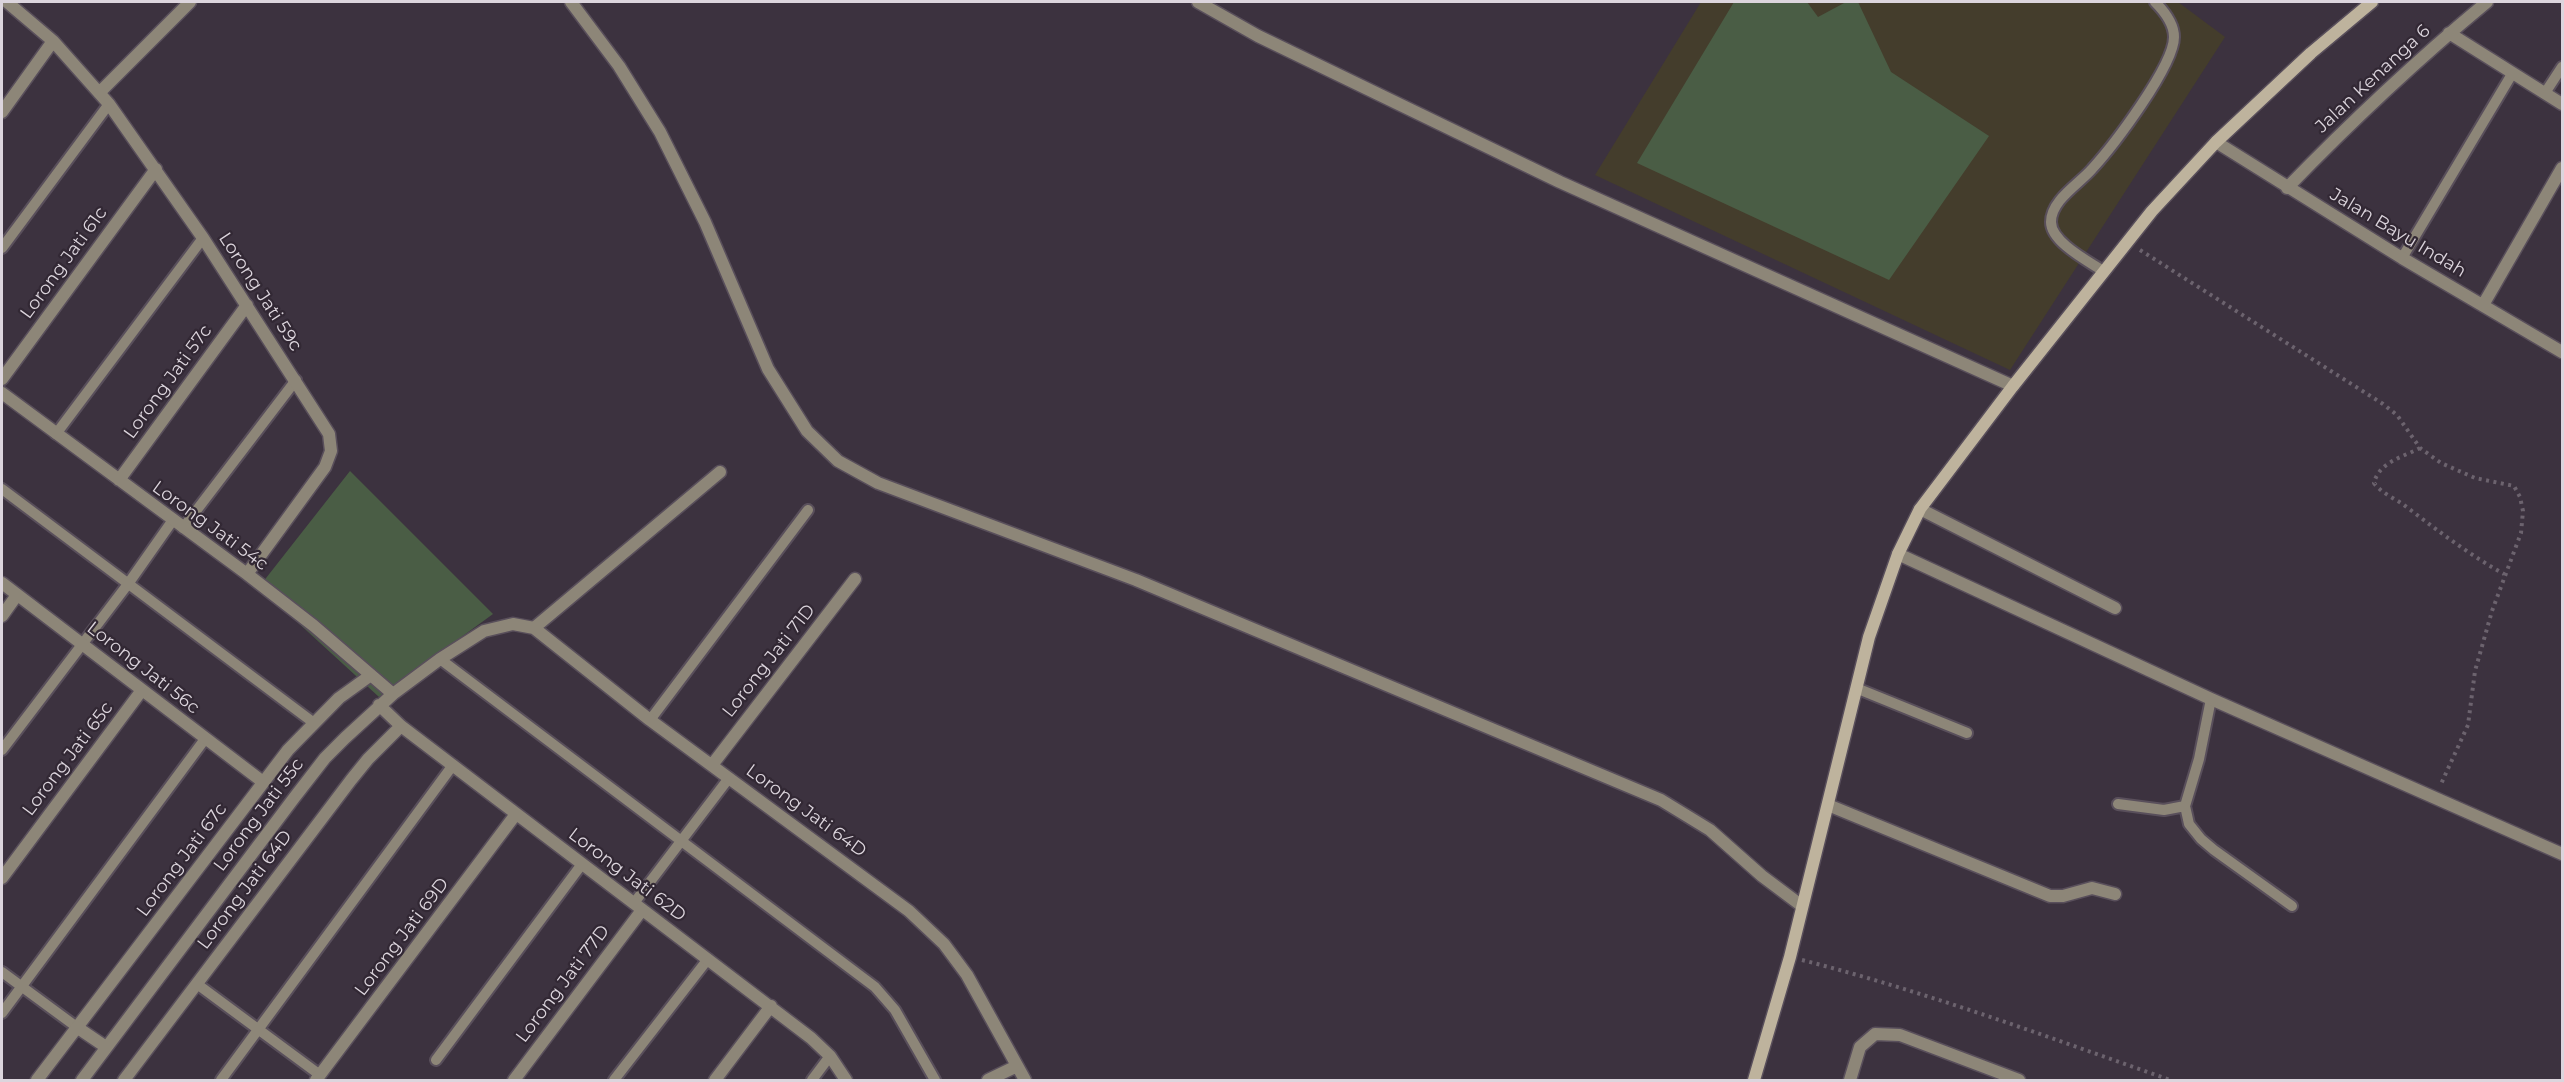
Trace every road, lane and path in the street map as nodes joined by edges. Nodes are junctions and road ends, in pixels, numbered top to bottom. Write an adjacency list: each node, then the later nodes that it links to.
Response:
1 (7, 2): 9 (street, Lorong Jati 59c)
2 (190, 2): 12 (street)
3 (571, 2): 80 (street)
4 (1198, 2): 31 (street)
5 (2155, 2): 25 (lane)
6 (2372, 2): 17 (main road)
7 (2487, 2): 8 (street, Jalan Kenanga 6)
8 (2449, 33): 11 (street); 20 (street, Jalan Kenanga 6)
9 (54, 41): 12 (street, Lorong Jati 59c); 16 (street)
10 (2562, 67): 13 (lane)
11 (2512, 74): 13 (street); 24 (lane)
12 (99, 93): 14 (street, Lorong Jati 59c)
13 (2545, 93): 15 (street)
14 (109, 104): 19 (street, Lorong Jati 59c); 23 (lane)
15 (2562, 104)
16 (3, 106)
17 (2216, 142): 20 (street, Jalan Bayu Indah); 22 (main road)
18 (2562, 168): 27 (street)
19 (156, 169): 21 (street, Lorong Jati 59c); 29 (street, Lorong Jati 61c)
20 (2287, 188): 24 (street, Jalan Bayu Indah)
21 (203, 238): 26 (street, Lorong Jati 59c); 33 (lane)
22 (2127, 241): 25 (main road); 34 (path)
23 (2, 248)
24 (2402, 258): 27 (street, Jalan Bayu Indah)
25 (2103, 271): 31 (main road)
26 (247, 305): 30 (street, Lorong Jati 59c); 36 (street, Lorong Jati 57c)
27 (2483, 305): 28 (street, Jalan Bayu Indah)
28 (2561, 348)
29 (2, 379)
30 (296, 380): 40 (lane); 42 (street, Lorong Jati 59c)
31 (2013, 386): 38 (main road)
32 (2, 393): 33 (street, Lorong Jati 54c)
33 (56, 434): 36 (street, Lorong Jati 54c)
34 (2420, 448): 43 (path); 43 (path)
35 (720, 472): 50 (street)
36 (119, 480): 40 (street, Lorong Jati 54c)
37 (2, 489): 46 (lane)
38 (1920, 509): 41 (main road); 48 (street)
39 (808, 510): 59 (lane)
40 (178, 524): 42 (street, Lorong Jati 54c); 46 (lane)
41 (1898, 554): 54 (main road); 57 (street)
42 (247, 574): 53 (street, Lorong Jati 54c)
43 (2504, 574): 69 (path)
44 (855, 579): 66 (street, Lorong Jati 71D)
45 (2, 583): 47 (street, Lorong Jati 56c)
46 (128, 584): 51 (lane); 60 (lane)
47 (17, 595): 49 (street); 51 (street, Lorong Jati 56c)
48 (2115, 608)
49 (2, 616)
50 (534, 627): 52 (street, Lorong Jati 55c); 59 (street, Lorong Jati 64D)
51 (83, 644): 55 (street, Lorong Jati 56c); 64 (lane)
52 (440, 659): 56 (street, Lorong Jati 55c); 74 (lane)
53 (372, 675): 56 (street, Lorong Jati 54c); 60 (street, Lorong Jati 67c)
54 (1856, 688): 62 (lane); 71 (main road)
55 (142, 690): 63 (street, Lorong Jati 56c); 77 (street, Lorong Jati 65c)
56 (393, 694): 58 (street, Lorong Jati 55c)
57 (2211, 699): 69 (street); 72 (lane)
58 (379, 705): 61 (street, Lorong Jati 62D); 91 (street, Lorong Jati 55c)
59 (650, 720): 66 (street, Lorong Jati 64D)
60 (314, 723): 68 (street, Lorong Jati 67c)
61 (401, 726): 65 (street, Lorong Jati 62D); 85 (street, Lorong Jati 64D)
62 (1967, 733)
63 (205, 739): 68 (street, Lorong Jati 56c); 86 (lane)
64 (2, 750)
65 (453, 765): 73 (street, Lorong Jati 62D); 90 (lane)
66 (712, 765): 67 (street, Lorong Jati 64D)
67 (729, 778): 74 (lane); 94 (street, Lorong Jati 64D)
68 (263, 782): 89 (street, Lorong Jati 67c)
69 (2433, 799): 75 (street)
70 (2118, 804): 72 (lane)
71 (1828, 805): 78 (street); 80 (main road)
72 (2185, 806): 81 (lane)
73 (516, 814): 76 (street, Lorong Jati 62D); 95 (street, Lorong Jati 69D)
74 (683, 840): 79 (lane); 105 (lane)
75 (2562, 854)
76 (582, 864): 79 (street, Lorong Jati 62D); 93 (lane)
77 (2, 878)
78 (2115, 894)
79 (638, 906): 83 (street, Lorong Jati 62D); 100 (street, Lorong Jati 77D)
80 (1802, 906): 82 (main road)
81 (2292, 906)
82 (1790, 957): 108 (main road); 111 (path)
83 (708, 959): 87 (street, Lorong Jati 62D); 101 (lane)
84 (2, 972): 86 (lane)
85 (197, 984): 90 (lane); 98 (street, Lorong Jati 64D)
86 (22, 986): 88 (lane); 89 (lane)
87 (771, 1006): 92 (street, Lorong Jati 62D); 102 (street)
88 (2, 1013)
89 (78, 1028): 91 (street); 96 (street, Lorong Jati 67c)
90 (259, 1030): 95 (lane); 99 (lane)
91 (106, 1047): 97 (street, Lorong Jati 55c)
92 (830, 1056): 103 (lane); 104 (street, Lorong Jati 62D)
93 (436, 1060)
94 (1017, 1066): 106 (street); 107 (street, Lorong Jati 64D)
95 (318, 1078)
96 (37, 1080)
97 (82, 1080)
98 (124, 1080)
99 (221, 1080)
100 (514, 1080)
101 (614, 1080)
102 (715, 1080)
103 (812, 1080)
104 (846, 1080)
105 (935, 1080)
106 (988, 1080)
107 (1024, 1080)
108 (1754, 1080)
109 (1850, 1080): 110 (street)
110 (2019, 1080)
111 (2170, 1080)

